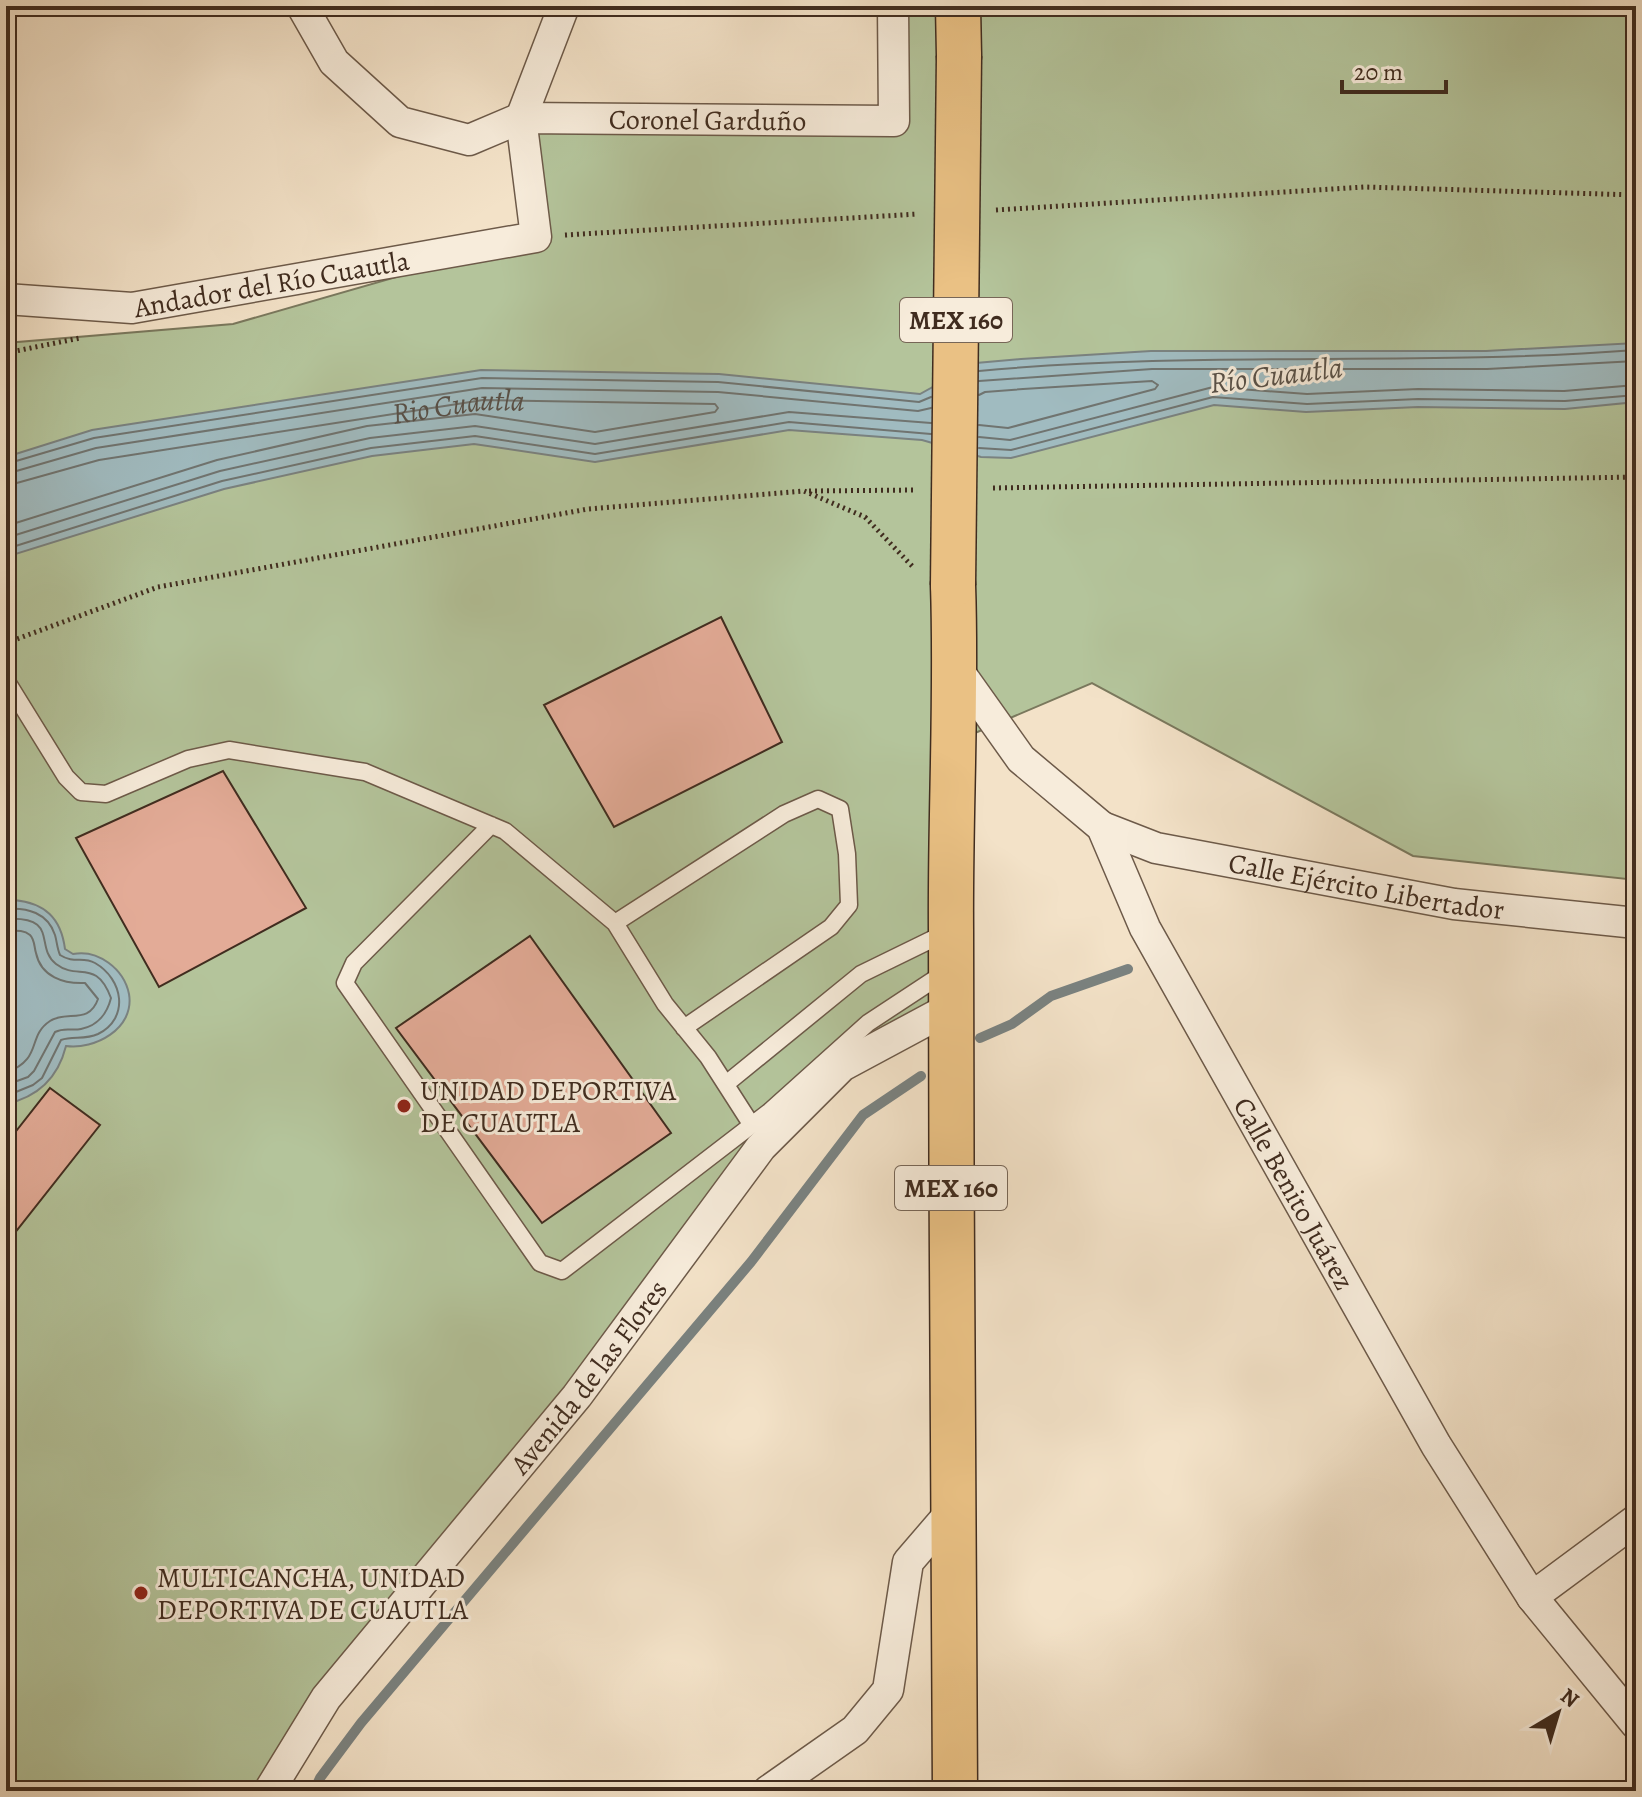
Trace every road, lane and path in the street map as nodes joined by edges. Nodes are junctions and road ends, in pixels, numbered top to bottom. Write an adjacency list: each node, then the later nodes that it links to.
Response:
1 (302, 6): 5 (street)
2 (564, 6): 5 (street)
3 (893, 6): 5 (street, Coronel Garduño)
4 (958, 6): 15 (main road, MEX 160, bridge)
5 (521, 118): 9 (street)
6 (1636, 195): 7 (path)
7 (988, 210)
8 (926, 214): 9 (path)
9 (536, 237): 10 (street, Andador del Río Cuautla)
10 (6, 299)
11 (1636, 477): 12 (path)
12 (980, 489)
13 (916, 490): 14 (path)
14 (804, 491): 15 (path); 16 (path)
15 (934, 577): 17 (main road, MEX 160)
16 (6, 643)
17 (955, 666): 20 (street, Calle Benito Juárez); 23 (main road, MEX 160)
18 (6, 680): 19 (lane)
19 (491, 825): 21 (lane); 26 (lane)
20 (1102, 827): 22 (street, Calle Ejército Libertador); 29 (street, Calle Benito Juárez)
21 (615, 923): 24 (lane); 24 (lane)
22 (1636, 923)
23 (951, 969): 25 (lane); 26 (lane); 27 (main road, MEX 160); 31 (street, Avenida de las Flores)
24 (684, 1028): 25 (lane)
25 (726, 1084): 26 (lane)
26 (751, 1124)
27 (951, 1512): 32 (street); 33 (main road, MEX 160)
28 (1636, 1520): 29 (street)
29 (1532, 1597): 30 (street, Calle Benito Juárez)
30 (1636, 1724)
31 (269, 1791)
32 (768, 1791)
33 (955, 1791)

